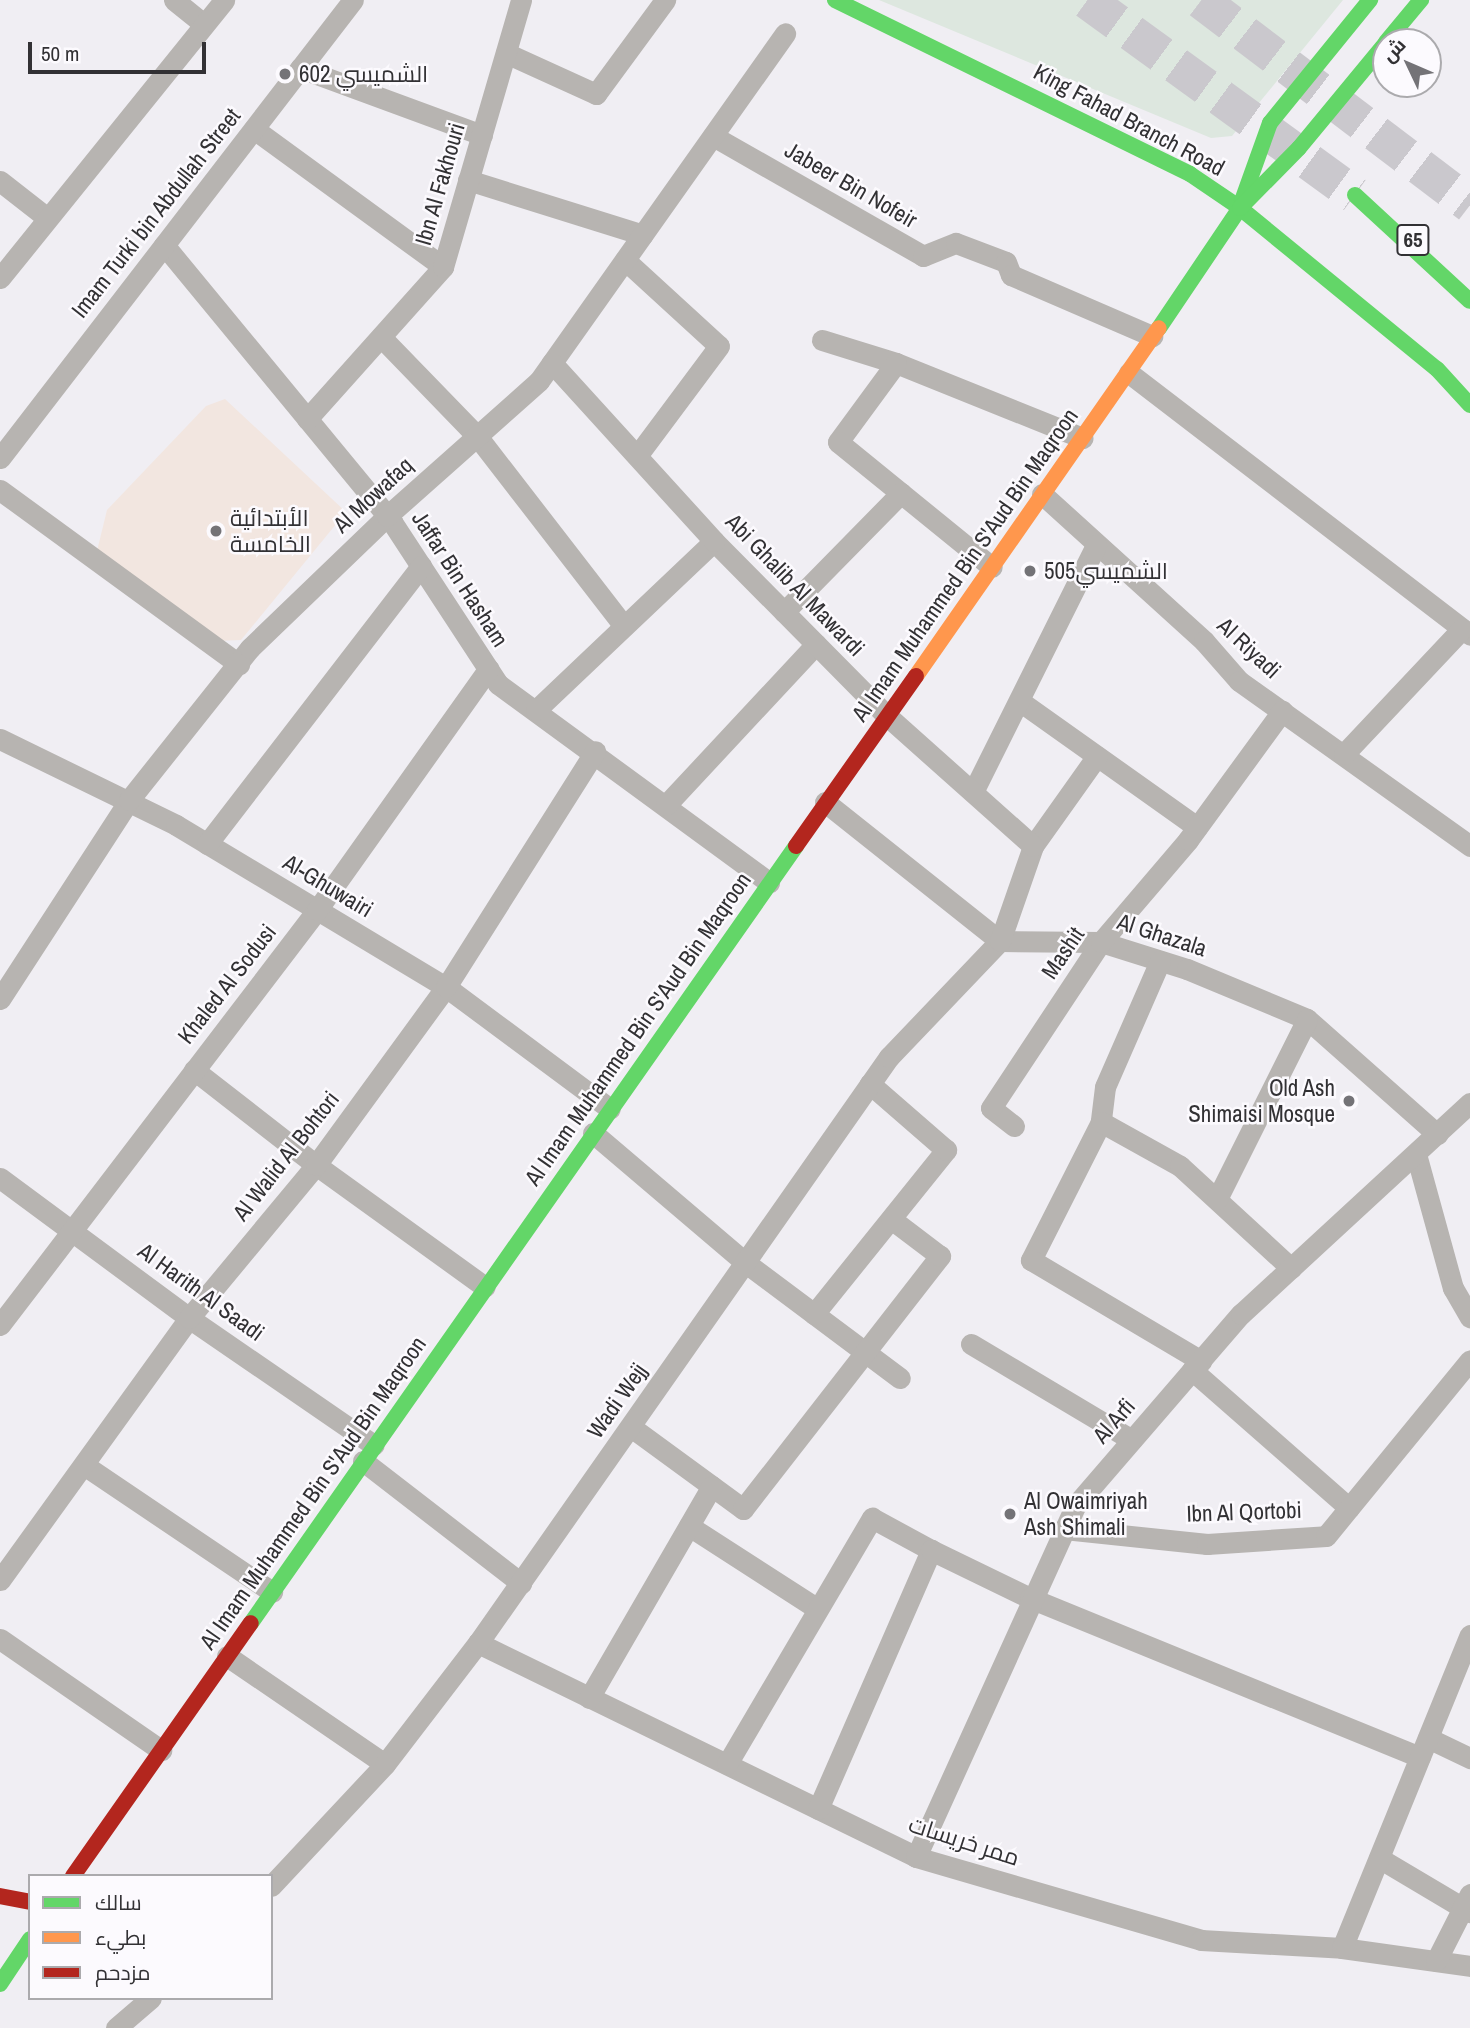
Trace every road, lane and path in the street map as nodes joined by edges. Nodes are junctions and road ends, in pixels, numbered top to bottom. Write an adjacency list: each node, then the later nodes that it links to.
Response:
1 (174, 0): 9 (street)
2 (224, 0): 9 (street)
3 (353, 0): 14 (street, Imam Turki bin Abdullah Street)
4 (521, 0): 12 (street, Ibn Al Fakhouri)
5 (665, 0): 12 (street)
6 (835, 0): 20 (main road, King Fahad Branch Road)
7 (1370, 0): 20 (main road, Al Imam Muhammed Bin S'Aud Bin Maqroon)
8 (1421, 0): 10 (main road, Al Imam Muhammed Bin S'Aud Bin Maqroon)
9 (204, 24): 21 (street)
10 (1398, 28)
11 (785, 33): 17 (street, Al Mowafaq)
12 (506, 53): 16 (street, Ibn Al Fakhouri)
13 (1372, 59): 20 (main road, Al Imam Muhammed Bin S'Aud Bin Maqroon)
14 (300, 68): 15 (street, Imam Turki bin Abdullah Street); 16 (street)
15 (254, 129): 23 (street, Imam Turki bin Abdullah Street); 25 (street)
16 (482, 135): 18 (street, Ibn Al Fakhouri)
17 (713, 136): 22 (street, Al Mowafaq); 29 (street, Jabeer Bin Nofeir)
18 (468, 180): 22 (street); 25 (street, Ibn Al Fakhouri)
19 (0, 181): 21 (street)
20 (1240, 208): 29 (main road, Al Imam Muhammed Bin S'Aud Bin Maqroon); 34 (main road, King Fahad Branch Road)
21 (46, 217): 26 (street)
22 (643, 235): 24 (street, Al Mowafaq)
23 (164, 245): 38 (street, Jaffar Bin Hasham); 42 (street, Imam Turki bin Abdullah Street)
24 (625, 260): 32 (street, Al Mowafaq); 41 (street)
25 (443, 267): 30 (street, Ibn Al Fakhouri)
26 (0, 278)
27 (1470, 285): 28 (main road, 65)
28 (1470, 301)
29 (1152, 336): 35 (main road, Al Imam Muhammed Bin S'Aud Bin Maqroon)
30 (381, 337): 38 (street, Ibn Al Fakhouri); 39 (street)
31 (822, 340): 33 (street)
32 (552, 363): 39 (street, Al Mowafaq); 41 (street, Abi Ghalib Al Mawardi)
33 (896, 363): 40 (street); 44 (street)
34 (1437, 369): 36 (main road); 37 (main road, King Fahad Branch Road)
35 (1129, 373): 40 (main road, Al Imam Muhammed Bin S'Aud Bin Maqroon); 53 (street)
36 (1470, 394)
37 (1470, 405)
38 (307, 419): 46 (street, Jaffar Bin Hasham)
39 (477, 436): 46 (street, Al Mowafaq); 52 (street)
40 (1083, 438): 45 (main road, Al Imam Muhammed Bin S'Aud Bin Maqroon)
41 (637, 456): 47 (street, Abi Ghalib Al Mawardi)
42 (0, 458)
43 (0, 490): 55 (street)
44 (901, 493): 50 (street); 51 (street)
45 (1042, 494): 48 (street, Al Riyadi); 50 (main road, Al Imam Muhammed Bin S'Aud Bin Maqroon)
46 (387, 516): 49 (street, Jaffar Bin Hasham); 55 (street, Al Mowafaq)
47 (714, 541): 51 (street, Abi Ghalib Al Mawardi); 52 (street)
48 (1096, 545): 57 (street); 59 (street, Al Riyadi)
49 (421, 566): 56 (street, Jaffar Bin Hasham); 70 (street)
50 (992, 567): 60 (main road, Al Imam Muhammed Bin S'Aud Bin Maqroon)
51 (784, 612): 54 (street, Abi Ghalib Al Mawardi)
52 (624, 626): 58 (street)
53 (1466, 632): 63 (street)
54 (816, 644): 60 (street, Abi Ghalib Al Mawardi); 68 (street)
55 (239, 664): 66 (street, Al Mowafaq)
56 (488, 668): 58 (street, Jaffar Bin Hasham); 74 (street, Khaled Al Sodusi)
57 (1021, 702): 64 (street); 65 (street)
58 (536, 710): 62 (street, Jaffar Bin Hasham)
59 (1282, 710): 63 (street, Al Riyadi); 69 (street, Mashit)
60 (886, 715): 65 (street, Abi Ghalib Al Mawardi); 67 (main road, Al Imam Muhammed Bin S'Aud Bin Maqroon)
61 (0, 738): 66 (street, Al-Ghuwairi)
62 (595, 751): 68 (street, Jaffar Bin Hasham); 78 (street, Al Walid Al Bohtori)
63 (1344, 754): 72 (street, Al Riyadi)
64 (1097, 756): 69 (street); 71 (street)
65 (973, 792): 71 (street, Abi Ghalib Al Mawardi)
66 (129, 800): 70 (street, Al-Ghuwairi); 79 (street, Al Mowafaq)
67 (825, 802): 73 (main road, Al Imam Muhammed Bin S'Aud Bin Maqroon); 75 (street)
68 (666, 805): 73 (street, Jaffar Bin Hasham)
69 (1197, 827): 76 (street, Mashit)
70 (207, 844): 74 (street, Al-Ghuwairi)
71 (1033, 846): 75 (street)
72 (1470, 846)
73 (769, 882): 84 (main road, Al Imam Muhammed Bin S'Aud Bin Maqroon)
74 (317, 910): 78 (street, Al-Ghuwairi); 81 (street, Khaled Al Sodusi)
75 (1000, 941): 76 (street, Al Ghazala); 82 (street, Wadi Wejj)
76 (1101, 942): 77 (street, Al Ghazala); 86 (street, Mashit)
77 (1160, 961): 80 (street, Al Ghazala); 85 (street)
78 (446, 987): 84 (street, Al-Ghuwairi); 90 (street, Al Walid Al Bohtori)
79 (0, 999)
80 (1307, 1019): 88 (street, Al Ghazala); 92 (street)
81 (194, 1070): 90 (street); 94 (street, Khaled Al Sodusi)
82 (870, 1084): 93 (street); 95 (street, Wadi Wejj)
83 (1470, 1103): 88 (street, Al Arfi)
84 (610, 1109): 87 (main road, Al Imam Muhammed Bin S'Aud Bin Maqroon)
85 (1101, 1122): 92 (street); 107 (street)
86 (1014, 1126)
87 (593, 1133): 95 (street); 98 (main road, Al Imam Muhammed Bin S'Aud Bin Maqroon)
88 (1437, 1134): 89 (street, Al Arfi)
89 (1416, 1154): 96 (street, Al Arfi); 99 (street)
90 (316, 1165): 98 (street); 101 (street, Al Walid Al Bohtori)
91 (0, 1178): 94 (street, Al Harith Al Saadi)
92 (1217, 1199): 96 (street)
93 (891, 1219): 100 (street); 105 (street)
94 (71, 1231): 101 (street, Al Harith Al Saadi); 103 (street, Khaled Al Sodusi)
95 (746, 1263): 100 (street); 109 (street, Wadi Wejj)
96 (1291, 1268): 107 (street, Al Arfi)
97 (1470, 1272): 99 (street)
98 (485, 1287): 111 (main road, Al Imam Muhammed Bin S'Aud Bin Maqroon)
99 (1453, 1288): 102 (street)
100 (814, 1314): 105 (street)
101 (189, 1318): 111 (street, Al Harith Al Saadi); 112 (street, Al Walid Al Bohtori)
102 (1470, 1318)
103 (0, 1325)
104 (971, 1344): 110 (street)
105 (868, 1354): 108 (street); 113 (street)
106 (1470, 1360): 114 (street, Ibn Al Qortobi)
107 (1197, 1365): 110 (street, Al Arfi); 114 (street)
108 (900, 1378)
109 (631, 1427): 113 (street); 119 (street, Wadi Wejj)
110 (1132, 1440): 116 (street, Al Arfi)
111 (369, 1453): 119 (street, Al Harith Al Saadi); 120 (main road, Al Imam Muhammed Bin S'Aud Bin Maqroon)
112 (83, 1465): 118 (street, Al Walid Al Bohtori); 120 (street)
113 (712, 1486): 115 (street)
114 (1349, 1508): 116 (street, Ibn Al Qortobi)
115 (689, 1527): 122 (street); 127 (street)
116 (1064, 1529): 121 (street, Al Arfi)
117 (931, 1550): 121 (street); 122 (street); 133 (street)
118 (0, 1580)
119 (521, 1583): 125 (street, Wadi Wejj)
120 (272, 1592): 126 (main road, Al Imam Muhammed Bin S'Aud Bin Maqroon)
121 (1030, 1598): 128 (street); 134 (street, Al Arfi)
122 (818, 1609): 132 (street)
123 (1470, 1636): 128 (street)
124 (0, 1639): 129 (street)
125 (478, 1643): 127 (street, ممر خريسات); 131 (street, Wadi Wejj)
126 (227, 1656): 129 (main road, Al Imam Muhammed Bin S'Aud Bin Maqroon); 131 (street)
127 (589, 1698): 132 (street, ممر خريسات)
128 (1424, 1748): 130 (street); 135 (street)
129 (161, 1750): 136 (main road, Al Imam Muhammed Bin S'Aud Bin Maqroon)
130 (1470, 1758)
131 (385, 1764): 137 (street, Wadi Wejj)
132 (727, 1765): 133 (street, ممر خريسات)
133 (818, 1809): 134 (street, ممر خريسات)
134 (916, 1857): 142 (street, ممر خريسات)
135 (1379, 1858): 140 (street); 142 (street)
136 (74, 1874)
137 (273, 1884)
138 (0, 1896): 139 (main road)
139 (28, 1902)
140 (1468, 1905): 143 (street)
141 (28, 1942): 145 (main road)
142 (1342, 1948): 143 (street, ممر خريسات)
143 (1436, 1961): 144 (street, ممر خريسات)
144 (1470, 1966)
145 (0, 1984)
146 (149, 2000): 147 (street)
147 (121, 2027)

